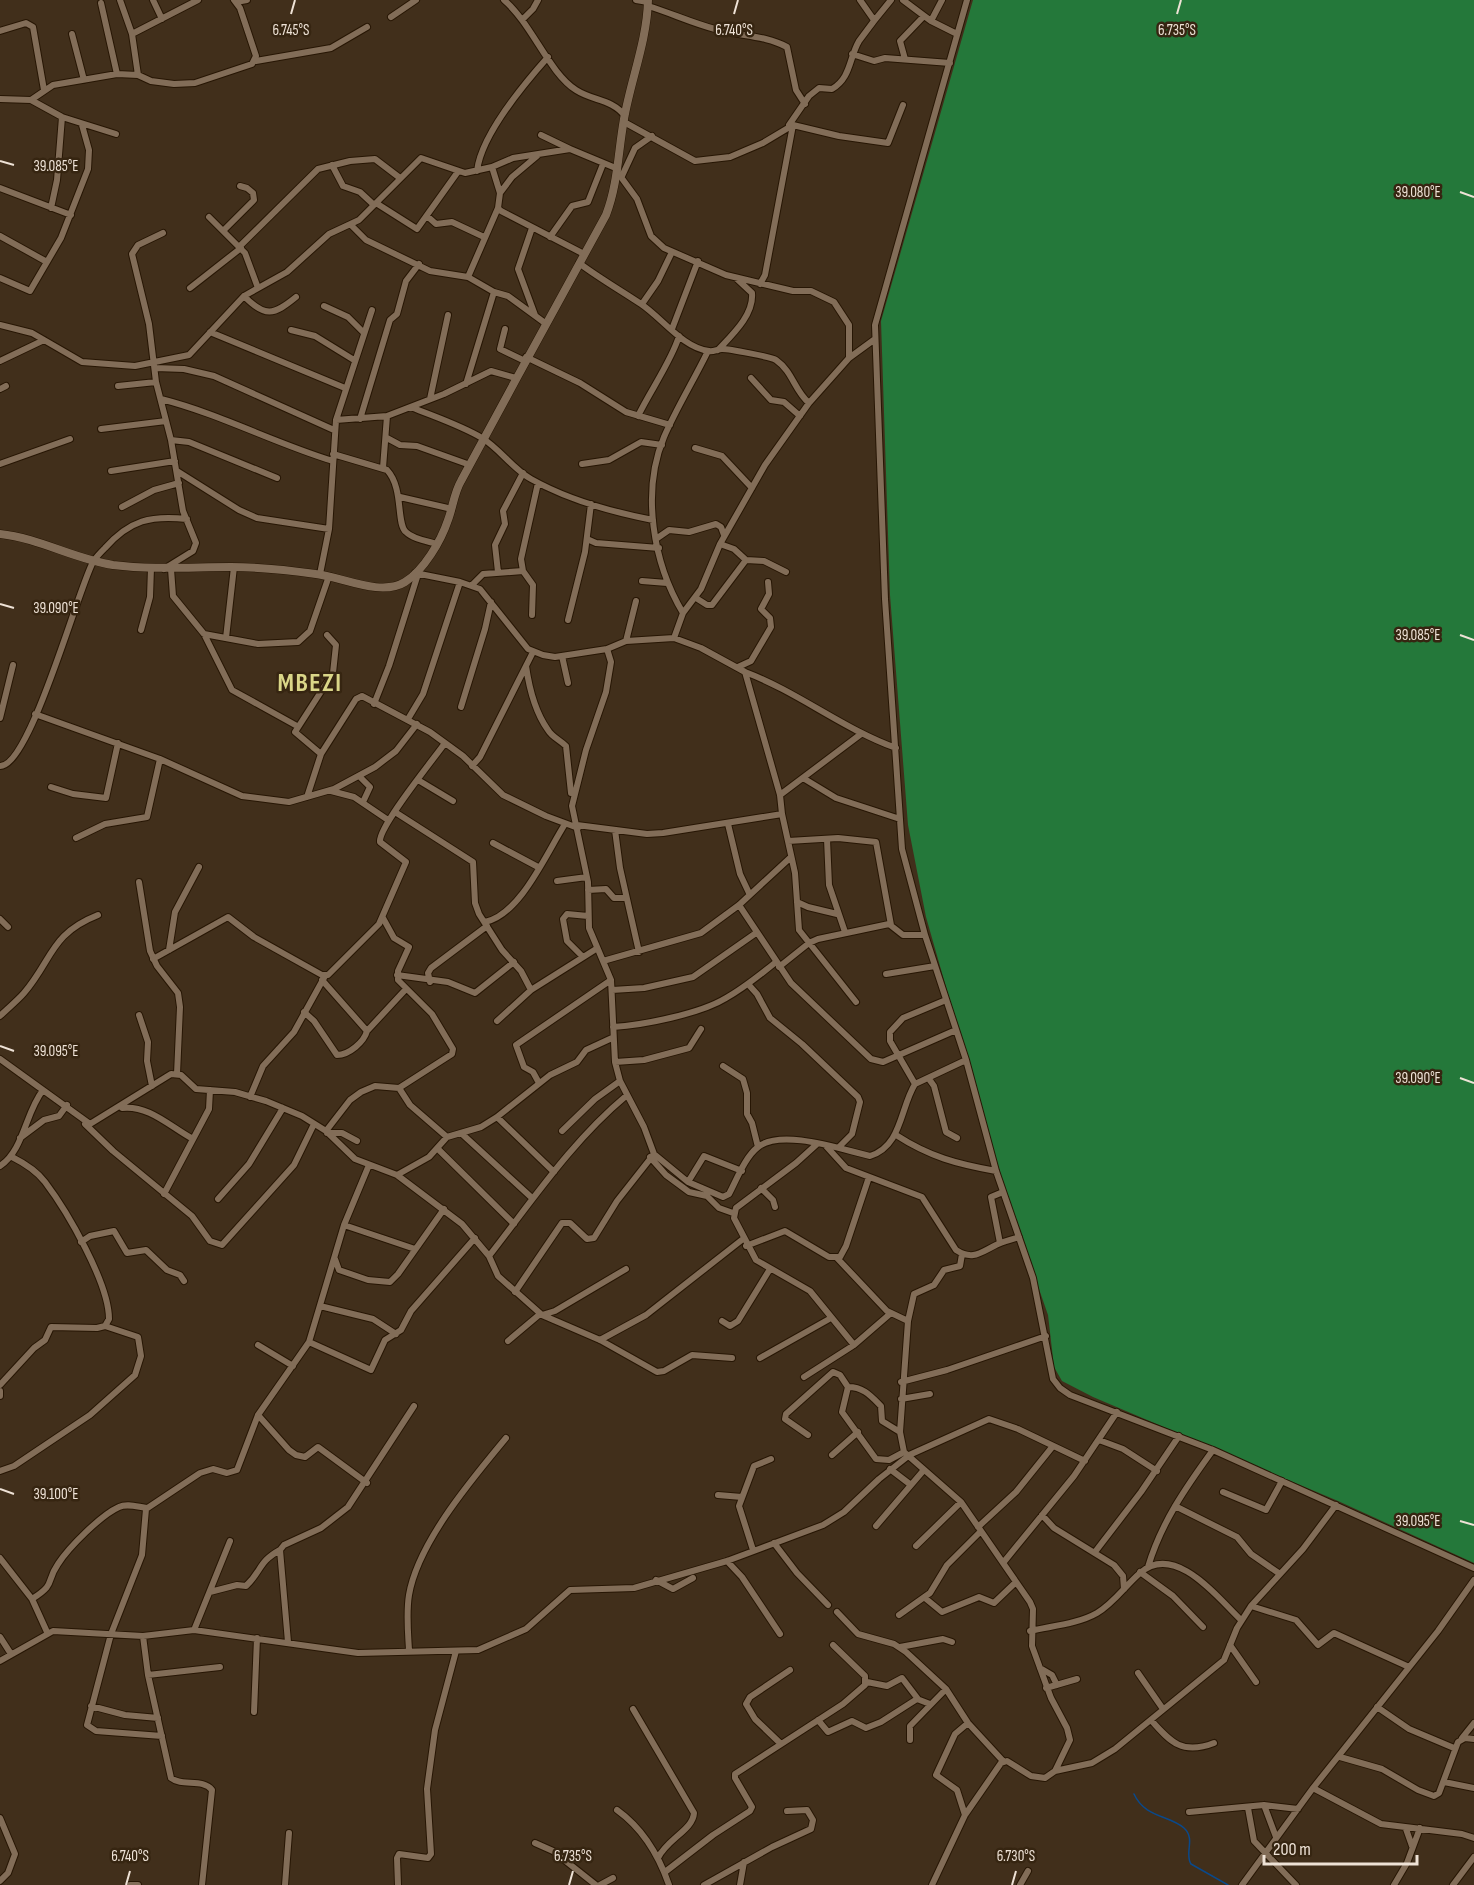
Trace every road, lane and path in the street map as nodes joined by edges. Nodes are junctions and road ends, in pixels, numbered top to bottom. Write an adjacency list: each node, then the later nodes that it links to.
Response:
1 (120, 0): 27 (street)
2 (153, 0): 20 (street)
3 (198, 0): 15 (street)
4 (247, 0): 14 (street)
5 (416, 0): 19 (street)
6 (504, 0): 21 (street)
7 (538, 0): 21 (street)
8 (636, 0): 17 (street)
9 (860, 0): 22 (street)
10 (891, 0): 22 (street)
11 (903, 0): 18 (street)
12 (942, 0): 23 (street)
13 (968, 0): 28 (street)
14 (235, 1): 32 (street)
15 (188, 2): 20 (street)
16 (101, 3): 34 (street)
17 (648, 3): 40 (street); 43 (street)
18 (924, 16): 23 (street); 31 (street)
19 (391, 17)
20 (162, 19): 27 (street)
21 (522, 20): 30 (street)
22 (874, 20): 29 (street)
23 (931, 21): 28 (street)
24 (367, 27): 32 (street)
25 (0, 31): 37 (street)
26 (72, 34): 36 (street)
27 (132, 34): 35 (street)
28 (957, 34): 33 (street)
29 (852, 54): 31 (street); 40 (street)
30 (548, 57): 43 (street); 54 (street)
31 (905, 59): 33 (street)
32 (256, 61): 35 (street)
33 (950, 63): 103 (street)
34 (117, 74): 35 (street); 36 (street)
35 (138, 75)
36 (84, 80): 37 (street)
37 (44, 90): 39 (street)
38 (0, 99): 39 (street)
39 (32, 100): 42 (street)
40 (805, 104): 45 (street)
41 (903, 105): 45 (street)
42 (62, 117): 44 (street); 62 (street)
43 (624, 119): 48 (street); 56 (street)
44 (82, 125): 46 (street); 64 (street)
45 (791, 125): 48 (street); 84 (street)
46 (116, 134)
47 (541, 135): 49 (street)
48 (652, 136): 56 (street)
49 (570, 149): 50 (street); 51 (street)
50 (537, 155): 53 (street); 60 (street)
51 (603, 164): 56 (street); 73 (street)
52 (332, 165): 57 (street); 61 (street); 74 (street)
53 (492, 167): 54 (street); 60 (street)
54 (477, 171): 55 (street)
55 (457, 173): 57 (street); 65 (street)
56 (619, 173): 75 (street); 76 (street)
57 (400, 178): 61 (street)
58 (240, 186): 69 (street)
59 (0, 188): 62 (street)
60 (500, 194): 63 (street)
61 (375, 204): 65 (street); 67 (street)
62 (51, 208): 64 (street)
63 (498, 208): 68 (street); 72 (street)
64 (71, 215): 78 (street)
65 (427, 216): 72 (street)
66 (209, 218): 69 (street)
67 (351, 225): 80 (street); 86 (street)
68 (532, 228): 73 (street); 94 (street)
69 (223, 231): 74 (street)
70 (163, 233): 111 (street)
71 (0, 236): 78 (street)
72 (484, 237): 81 (street)
73 (550, 237): 76 (street)
74 (240, 247): 85 (street); 86 (street)
75 (672, 252): 77 (street); 90 (street)
76 (584, 254): 79 (street)
77 (698, 261): 83 (street); 97 (street)
78 (47, 262): 82 (street)
79 (579, 263): 90 (street); 95 (street)
80 (419, 264): 81 (street); 125 (street)
81 (468, 277): 87 (street)
82 (0, 278)
83 (736, 279): 84 (street); 105 (street)
84 (760, 284): 107 (street)
85 (190, 288)
86 (258, 288): 88 (street)
87 (494, 292): 94 (street); 115 (street)
88 (244, 296): 89 (street); 100 (street)
89 (296, 297)
90 (642, 304): 97 (street)
91 (324, 306): 101 (street)
92 (372, 310): 101 (street)
93 (448, 315): 119 (street)
94 (535, 315): 95 (street)
95 (545, 323): 108 (street)
96 (0, 326): 104 (street)
97 (672, 329): 102 (street)
98 (291, 330): 109 (street)
99 (505, 330): 108 (street)
100 (210, 332): 111 (street); 117 (street)
101 (363, 332): 109 (street)
102 (679, 336): 106 (street); 123 (street)
103 (874, 339): 107 (street); 210 (street)
104 (44, 340): 110 (street); 111 (street)
105 (717, 350): 106 (street); 120 (street)
106 (708, 351): 128 (street)
107 (849, 358): 120 (street)
108 (526, 359): 112 (street); 123 (street)
109 (354, 360): 117 (street)
110 (0, 361)
111 (155, 365): 114 (street); 130 (street)
112 (516, 378): 115 (street); 134 (street)
113 (751, 378): 124 (street)
114 (156, 382): 116 (street); 118 (street)
115 (465, 384): 119 (street)
116 (118, 386)
117 (345, 388): 126 (street)
118 (160, 399): 127 (street); 137 (street)
119 (430, 399): 121 (street)
120 (808, 403): 124 (street)
121 (411, 407): 122 (street); 134 (street)
122 (387, 416): 125 (street); 131 (street)
123 (638, 416): 128 (street)
124 (800, 416): 149 (street)
125 (360, 419): 126 (street)
126 (336, 420): 130 (street)
127 (166, 421): 129 (street); 133 (street)
128 (670, 425): 135 (street)
129 (101, 429)
130 (334, 430): 137 (street)
131 (387, 438): 141 (street); 142 (street)
132 (70, 439): 139 (street)
133 (171, 440): 138 (street); 146 (street)
134 (484, 440): 141 (street); 145 (street)
135 (662, 445): 140 (street); 155 (street)
136 (695, 448): 149 (street)
137 (333, 457): 142 (street); 156 (street)
138 (175, 461): 143 (street); 144 (street)
139 (0, 464)
140 (582, 464)
141 (470, 465): 153 (street)
142 (382, 468): 150 (street)
143 (111, 471)
144 (177, 471): 147 (street); 156 (street)
145 (522, 473): 148 (street); 170 (street)
146 (277, 478)
147 (179, 483): 152 (street); 154 (street)
148 (538, 483): 151 (street); 169 (street)
149 (752, 488): 158 (street)
150 (400, 497): 153 (street); 161 (street)
151 (591, 504): 155 (street); 159 (street)
152 (122, 507)
153 (452, 509): 161 (street)
154 (187, 519): 165 (street); 168 (street)
155 (653, 520): 160 (street)
156 (329, 529): 173 (street)
157 (0, 534): 165 (street)
158 (724, 535): 160 (street); 162 (street)
159 (587, 539): 163 (street); 185 (street)
160 (656, 539): 163 (street)
161 (437, 544): 172 (street)
162 (720, 544): 164 (street); 180 (street)
163 (659, 548): 178 (street)
164 (746, 560): 171 (street); 180 (street)
165 (93, 561): 167 (street); 202 (street)
166 (234, 567): 168 (street); 173 (street); 189 (street)
167 (151, 568): 168 (street); 186 (street)
168 (167, 569): 187 (street)
169 (523, 571): 170 (street); 184 (street)
170 (498, 572): 179 (street)
171 (786, 572)
172 (416, 573): 174 (street); 176 (street); 200 (street)
173 (320, 574): 174 (street)
174 (329, 576): 189 (street)
175 (642, 581): 178 (street)
176 (460, 582): 179 (street); 204 (street)
177 (768, 582): 197 (street)
178 (667, 583): 183 (street)
179 (472, 585): 181 (street)
180 (696, 598): 183 (street)
181 (491, 601): 193 (street); 201 (street)
182 (636, 601): 191 (street)
183 (683, 613): 190 (street)
184 (532, 615)
185 (568, 620)
186 (141, 630)
187 (204, 634): 189 (street); 206 (street)
188 (327, 635): 206 (street)
189 (226, 638)
190 (674, 638): 191 (street); 197 (street)
191 (626, 641): 192 (street)
192 (607, 649): 194 (street); 222 (street)
193 (533, 652): 194 (street); 196 (street)
194 (562, 656): 199 (street)
195 (13, 665): 203 (street)
196 (526, 666): 214 (street); 222 (street)
197 (738, 667): 198 (street)
198 (745, 672): 207 (street); 220 (street)
199 (568, 683)
200 (374, 705): 204 (street); 211 (street)
201 (461, 707)
202 (35, 714): 208 (street); 213 (street)
203 (0, 718)
204 (408, 719): 205 (street)
205 (417, 724): 209 (street); 215 (street)
206 (297, 726): 211 (street)
207 (861, 734): 210 (street); 216 (street)
208 (118, 743): 212 (street); 218 (street)
209 (445, 743): 214 (street); 217 (street)
210 (896, 748): 227 (street)
211 (321, 754): 221 (street)
212 (160, 759): 221 (street); 233 (street)
213 (0, 766)
214 (472, 766): 229 (street)
215 (359, 776): 219 (street); 224 (street)
216 (803, 778): 220 (street); 227 (street)
217 (418, 780): 223 (street); 225 (street)
218 (51, 787)
219 (330, 791): 221 (street); 224 (street)
220 (780, 795): 226 (street)
221 (307, 797)
222 (572, 798): 231 (street)
223 (453, 801)
224 (363, 802): 228 (street)
225 (395, 812): 228 (street); 253 (street)
226 (782, 814): 230 (street); 235 (street)
227 (900, 819): 258 (street)
228 (388, 820): 251 (street)
229 (565, 824): 231 (street); 239 (street)
230 (728, 824): 232 (street); 244 (street)
231 (577, 826): 232 (street); 240 (street)
232 (615, 830): 245 (street)
233 (76, 838)
234 (827, 839): 235 (street); 248 (street); 254 (street)
235 (788, 841): 237 (street)
236 (493, 843): 239 (street)
237 (791, 857): 244 (street); 246 (street)
238 (199, 867): 261 (street)
239 (538, 867): 253 (street)
240 (587, 877): 241 (street); 243 (street)
241 (557, 881)
242 (139, 882): 264 (street)
243 (588, 890): 245 (street); 250 (street)
244 (749, 893): 247 (street)
245 (626, 898): 262 (street)
246 (797, 902): 248 (street); 259 (street)
247 (739, 905): 257 (street); 262 (street)
248 (837, 914): 256 (street)
249 (98, 915): 282 (street)
250 (588, 915): 260 (street); 263 (street)
251 (383, 918): 270 (street); 271 (street)
252 (0, 919): 255 (street)
253 (486, 924): 266 (street); 273 (street)
254 (891, 925): 256 (street); 258 (street)
255 (8, 927)
256 (845, 932): 259 (street)
257 (756, 933): 267 (street); 277 (street)
258 (925, 934): 268 (street)
259 (809, 943): 267 (street); 279 (street)
260 (596, 949): 263 (street); 265 (street)
261 (168, 950): 264 (street); 271 (street)
262 (639, 952): 265 (street)
263 (583, 957): 276 (street)
264 (153, 959): 294 (street)
265 (603, 961): 272 (street)
266 (514, 962): 273 (street); 276 (street)
267 (777, 965): 274 (street); 289 (street)
268 (935, 966): 269 (street); 278 (street)
269 (886, 974)
270 (397, 975): 273 (street); 275 (street)
271 (324, 978): 280 (street); 287 (street)
272 (610, 980): 277 (street); 297 (street)
273 (430, 982)
274 (747, 984): 284 (street); 323 (street)
275 (406, 989): 287 (street); 300 (street)
276 (531, 990): 283 (street)
277 (612, 990): 284 (street)
278 (946, 1000): 286 (street); 289 (street)
279 (856, 1002)
280 (304, 1012): 287 (street); 304 (street)
281 (139, 1015): 299 (street)
282 (0, 1016)
283 (497, 1021)
284 (613, 1027): 288 (street)
285 (701, 1029): 292 (street)
286 (956, 1030): 289 (street); 291 (street)
287 (367, 1031)
288 (612, 1038): 292 (street); 297 (street)
289 (898, 1053): 298 (street)
290 (0, 1059): 301 (street)
291 (966, 1060): 295 (street); 329 (street)
292 (615, 1062): 296 (street)
293 (723, 1066): 322 (street)
294 (177, 1074): 299 (street); 302 (street)
295 (929, 1078): 298 (street); 317 (street)
296 (620, 1081): 303 (street); 311 (street)
297 (539, 1083): 308 (street)
298 (915, 1084): 314 (street)
299 (152, 1086): 306 (street)
300 (399, 1088): 312 (street); 315 (street)
301 (43, 1090): 305 (street); 316 (street)
302 (210, 1090): 304 (street); 318 (street)
303 (626, 1096): 325 (street); 330 (street)
304 (250, 1097): 307 (street)
305 (67, 1106): 309 (street); 316 (street)
306 (120, 1108): 309 (street); 318 (street)
307 (283, 1108): 310 (street); 339 (street)
308 (497, 1118): 313 (street); 330 (street)
309 (84, 1122): 337 (street)
310 (314, 1124): 312 (street); 337 (street)
311 (562, 1131)
312 (326, 1132): 319 (street); 328 (street)
313 (461, 1133): 315 (street); 338 (street)
314 (896, 1135): 323 (street); 329 (street)
315 (447, 1137): 324 (street)
316 (20, 1138): 326 (street)
317 (957, 1138)
318 (193, 1139): 337 (street)
319 (357, 1141)
320 (817, 1144): 321 (street); 322 (street); 335 (street)
321 (826, 1146): 323 (street); 333 (street)
322 (758, 1147): 331 (street)
323 (839, 1147)
324 (439, 1150): 332 (street); 343 (street)
325 (652, 1156): 334 (street); 342 (street); 359 (street)
326 (12, 1157): 327 (street); 348 (street)
327 (0, 1166)
328 (369, 1166): 332 (street); 344 (street)
329 (996, 1171): 336 (street)
330 (554, 1172): 338 (street)
331 (742, 1172): 334 (street); 334 (street)
332 (397, 1174): 341 (street)
333 (869, 1177): 352 (street); 355 (street)
334 (688, 1182)
335 (761, 1188): 340 (street); 342 (street)
336 (1004, 1192): 346 (street); 349 (street)
337 (164, 1194)
338 (532, 1198): 343 (street)
339 (218, 1199)
340 (775, 1207)
341 (444, 1209): 345 (street); 351 (street)
342 (733, 1213): 347 (street)
343 (514, 1224): 353 (street)
344 (344, 1225): 351 (street); 354 (street)
345 (475, 1238): 353 (street); 367 (street)
346 (1019, 1238): 349 (street); 368 (street)
347 (743, 1239): 350 (street); 369 (street)
348 (81, 1242): 358 (street); 366 (street)
349 (1000, 1243): 352 (street)
350 (746, 1246): 355 (street); 357 (street)
351 (415, 1249): 354 (street)
352 (962, 1254): 365 (street)
353 (489, 1256): 359 (street)
354 (335, 1257): 360 (street)
355 (837, 1258): 361 (street)
356 (626, 1269): 362 (street)
357 (770, 1269): 363 (street); 364 (street)
358 (184, 1281)
359 (515, 1292): 362 (street)
360 (320, 1306): 367 (street); 371 (street)
361 (891, 1313): 365 (street); 373 (street)
362 (541, 1315): 369 (street); 370 (street)
363 (831, 1318): 373 (street); 375 (street)
364 (722, 1321)
365 (908, 1321): 378 (street)
366 (105, 1326): 379 (street); 401 (street)
367 (396, 1334): 371 (street)
368 (1046, 1336): 378 (street); 386 (street)
369 (600, 1340): 374 (street)
370 (508, 1341)
371 (309, 1342): 376 (street)
372 (258, 1345): 376 (street)
373 (854, 1345): 377 (street)
374 (732, 1358)
375 (760, 1358)
376 (293, 1366): 387 (street)
377 (804, 1377)
378 (901, 1382): 384 (street)
379 (0, 1385)
380 (848, 1387): 388 (street); 389 (street); 390 (street)
381 (0, 1391): 383 (street)
382 (930, 1394): 384 (street)
383 (0, 1396)
384 (901, 1399): 389 (street)
385 (414, 1406): 405 (street)
386 (1117, 1413): 391 (street); 393 (street)
387 (258, 1415): 405 (street); 413 (street)
388 (858, 1432): 396 (street); 397 (street)
389 (900, 1432): 397 (street)
390 (808, 1435)
391 (1179, 1436): 395 (street); 403 (street)
392 (506, 1438): 457 (street)
393 (1099, 1440): 399 (street); 403 (street)
394 (1053, 1446): 397 (street); 399 (street); 416 (street)
395 (1213, 1450): 404 (street); 412 (street)
396 (832, 1455)
397 (906, 1455): 400 (street); 402 (street)
398 (771, 1459): 409 (street)
399 (1085, 1461): 414 (street)
400 (890, 1469): 406 (street); 418 (street)
401 (0, 1471)
402 (923, 1471): 406 (street); 410 (street)
403 (1157, 1471): 422 (street)
404 (1282, 1481): 407 (street); 411 (street)
405 (367, 1483): 420 (street)
406 (911, 1485): 415 (street)
407 (1223, 1492)
408 (718, 1495): 409 (street)
409 (742, 1497): 421 (street)
410 (961, 1502): 416 (street); 419 (street)
411 (1336, 1505): 427 (street); 429 (street)
412 (1175, 1506): 426 (street); 429 (street)
413 (147, 1508): 437 (street); 447 (street)
414 (1042, 1515): 422 (street); 425 (street)
415 (876, 1526)
416 (979, 1529): 425 (street); 436 (street)
417 (230, 1541): 435 (street)
418 (774, 1543): 421 (street); 438 (street)
419 (916, 1546)
420 (280, 1550): 435 (street); 452 (street)
421 (753, 1550): 424 (street)
422 (1095, 1552): 434 (street)
423 (0, 1558): 437 (street)
424 (727, 1561): 431 (street); 448 (street)
425 (1003, 1563): 433 (street)
426 (1148, 1567): 428 (street); 442 (street)
427 (1474, 1568)
428 (1140, 1572): 434 (street); 443 (street)
429 (1280, 1574): 439 (street)
430 (693, 1578): 431 (street)
431 (656, 1580): 458 (street)
432 (1474, 1580): 462 (street)
433 (1016, 1582): 436 (street); 445 (street)
434 (1124, 1589): 445 (street)
435 (210, 1592): 444 (street)
436 (925, 1598): 441 (street)
437 (32, 1599): 446 (street)
438 (828, 1605)
439 (1251, 1606): 442 (street); 462 (street)
440 (837, 1612): 456 (street)
441 (899, 1616)
442 (1241, 1620): 455 (street)
443 (1203, 1627)
444 (194, 1630): 449 (street); 451 (street)
445 (1030, 1630): 463 (street)
446 (47, 1632): 447 (street); 459 (street)
447 (111, 1634): 449 (street); 475 (street)
448 (780, 1634)
449 (143, 1636): 466 (street)
450 (0, 1637): 459 (street)
451 (257, 1638): 452 (street); 479 (street)
452 (288, 1642): 457 (street)
453 (952, 1642): 456 (street)
454 (833, 1645): 468 (street)
455 (1230, 1645): 469 (street); 478 (street)
456 (900, 1647): 472 (street)
457 (410, 1650): 458 (street)
458 (456, 1651): 525 (street)
459 (11, 1654): 460 (street)
460 (0, 1661)
461 (220, 1667): 466 (street)
462 (1409, 1667): 476 (street)
463 (1040, 1668): 470 (street); 471 (street)
464 (790, 1670): 490 (street)
465 (1138, 1673): 478 (street)
466 (148, 1675): 480 (street)
467 (1077, 1679): 470 (street)
468 (867, 1682): 473 (street); 481 (street)
469 (1256, 1682)
470 (1057, 1685): 471 (street)
471 (1047, 1688): 494 (street)
472 (946, 1689): 474 (street); 483 (street)
473 (918, 1699): 474 (street); 481 (street)
474 (930, 1704): 488 (street)
475 (91, 1706): 480 (street); 485 (street)
476 (1377, 1707): 491 (street); 492 (street)
477 (633, 1709): 515 (street)
478 (1163, 1709): 482 (street)
479 (254, 1712)
480 (158, 1718): 485 (street)
481 (818, 1720): 490 (street)
482 (1150, 1720): 489 (street); 494 (street)
483 (968, 1723): 493 (street); 504 (street)
484 (1474, 1723): 486 (street)
485 (162, 1736): 523 (street)
486 (1462, 1738): 487 (street); 491 (street)
487 (1474, 1739)
488 (910, 1740)
489 (1214, 1743)
490 (781, 1744): 518 (street)
491 (1454, 1748): 495 (street)
492 (1340, 1757): 495 (street); 496 (street)
493 (1003, 1761): 494 (street); 504 (street)
494 (1055, 1771)
495 (1444, 1782): 497 (street)
496 (1313, 1788): 500 (street); 507 (street)
497 (1474, 1788)
498 (1264, 1805): 499 (street); 500 (street); 509 (street)
499 (1248, 1808): 503 (street); 513 (street)
500 (1298, 1809): 509 (street)
501 (617, 1810): 515 (street)
502 (787, 1811): 516 (street)
503 (1189, 1812)
504 (965, 1815): 530 (street)
505 (0, 1818): 520 (street)
506 (1420, 1828): 507 (street); 510 (street); 512 (street)
507 (1406, 1829): 512 (street)
508 (289, 1833): 524 (street)
509 (1276, 1837): 513 (street)
510 (1474, 1838)
511 (535, 1843): 526 (street)
512 (1412, 1846): 534 (street)
513 (1265, 1854): 532 (street); 533 (street)
514 (1474, 1857): 535 (street)
515 (658, 1858): 518 (street)
516 (744, 1862): 528 (street); 529 (street)
517 (1028, 1871): 531 (street)
518 (665, 1872): 527 (street)
519 (614, 1878): 526 (street)
520 (0, 1881)
521 (130, 1885): 522 (street)
522 (138, 1885)
523 (202, 1885)
524 (285, 1885)
525 (398, 1885)
526 (598, 1885)
527 (669, 1885)
528 (704, 1885)
529 (740, 1885)
530 (932, 1885)
531 (1020, 1885)
532 (1242, 1885)
533 (1296, 1885)
534 (1394, 1885)
535 (1453, 1885)

